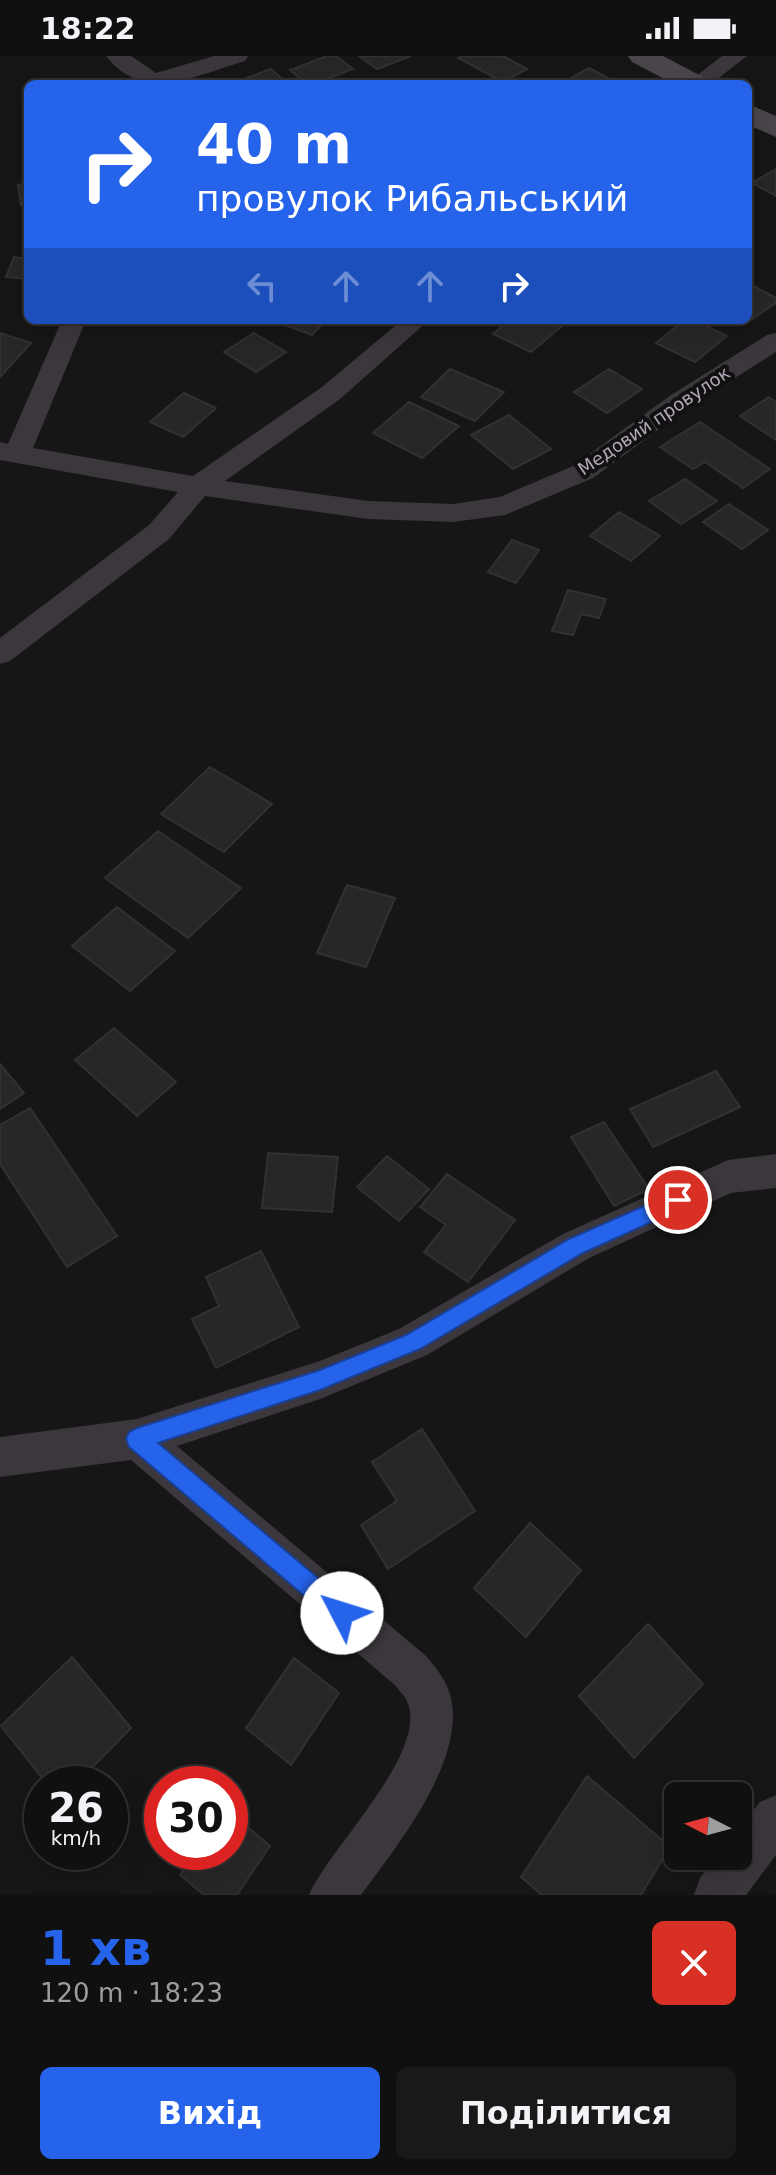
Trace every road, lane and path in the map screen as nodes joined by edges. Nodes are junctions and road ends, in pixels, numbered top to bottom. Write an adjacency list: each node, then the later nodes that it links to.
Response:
1 (117, 56): 5 (street)
2 (237, 56): 6 (street)
3 (642, 56): 7 (street)
4 (736, 56): 8 (street)
5 (154, 80)
6 (163, 80)
7 (688, 80)
8 (702, 80)
9 (752, 115): 10 (street)
10 (776, 128)
11 (72, 324): 14 (street)
12 (412, 324): 15 (street)
13 (776, 341): 15 (street, Медовий провулок)
14 (9, 452): 15 (street, Медовий провулок)
15 (198, 486): 16 (street)
16 (0, 653)
17 (776, 1171): 18 (street)
18 (137, 1439): 19 (street); 21 (street)
19 (0, 1457)
20 (776, 1818): 22 (street)
21 (332, 1895)
22 (717, 1895)

